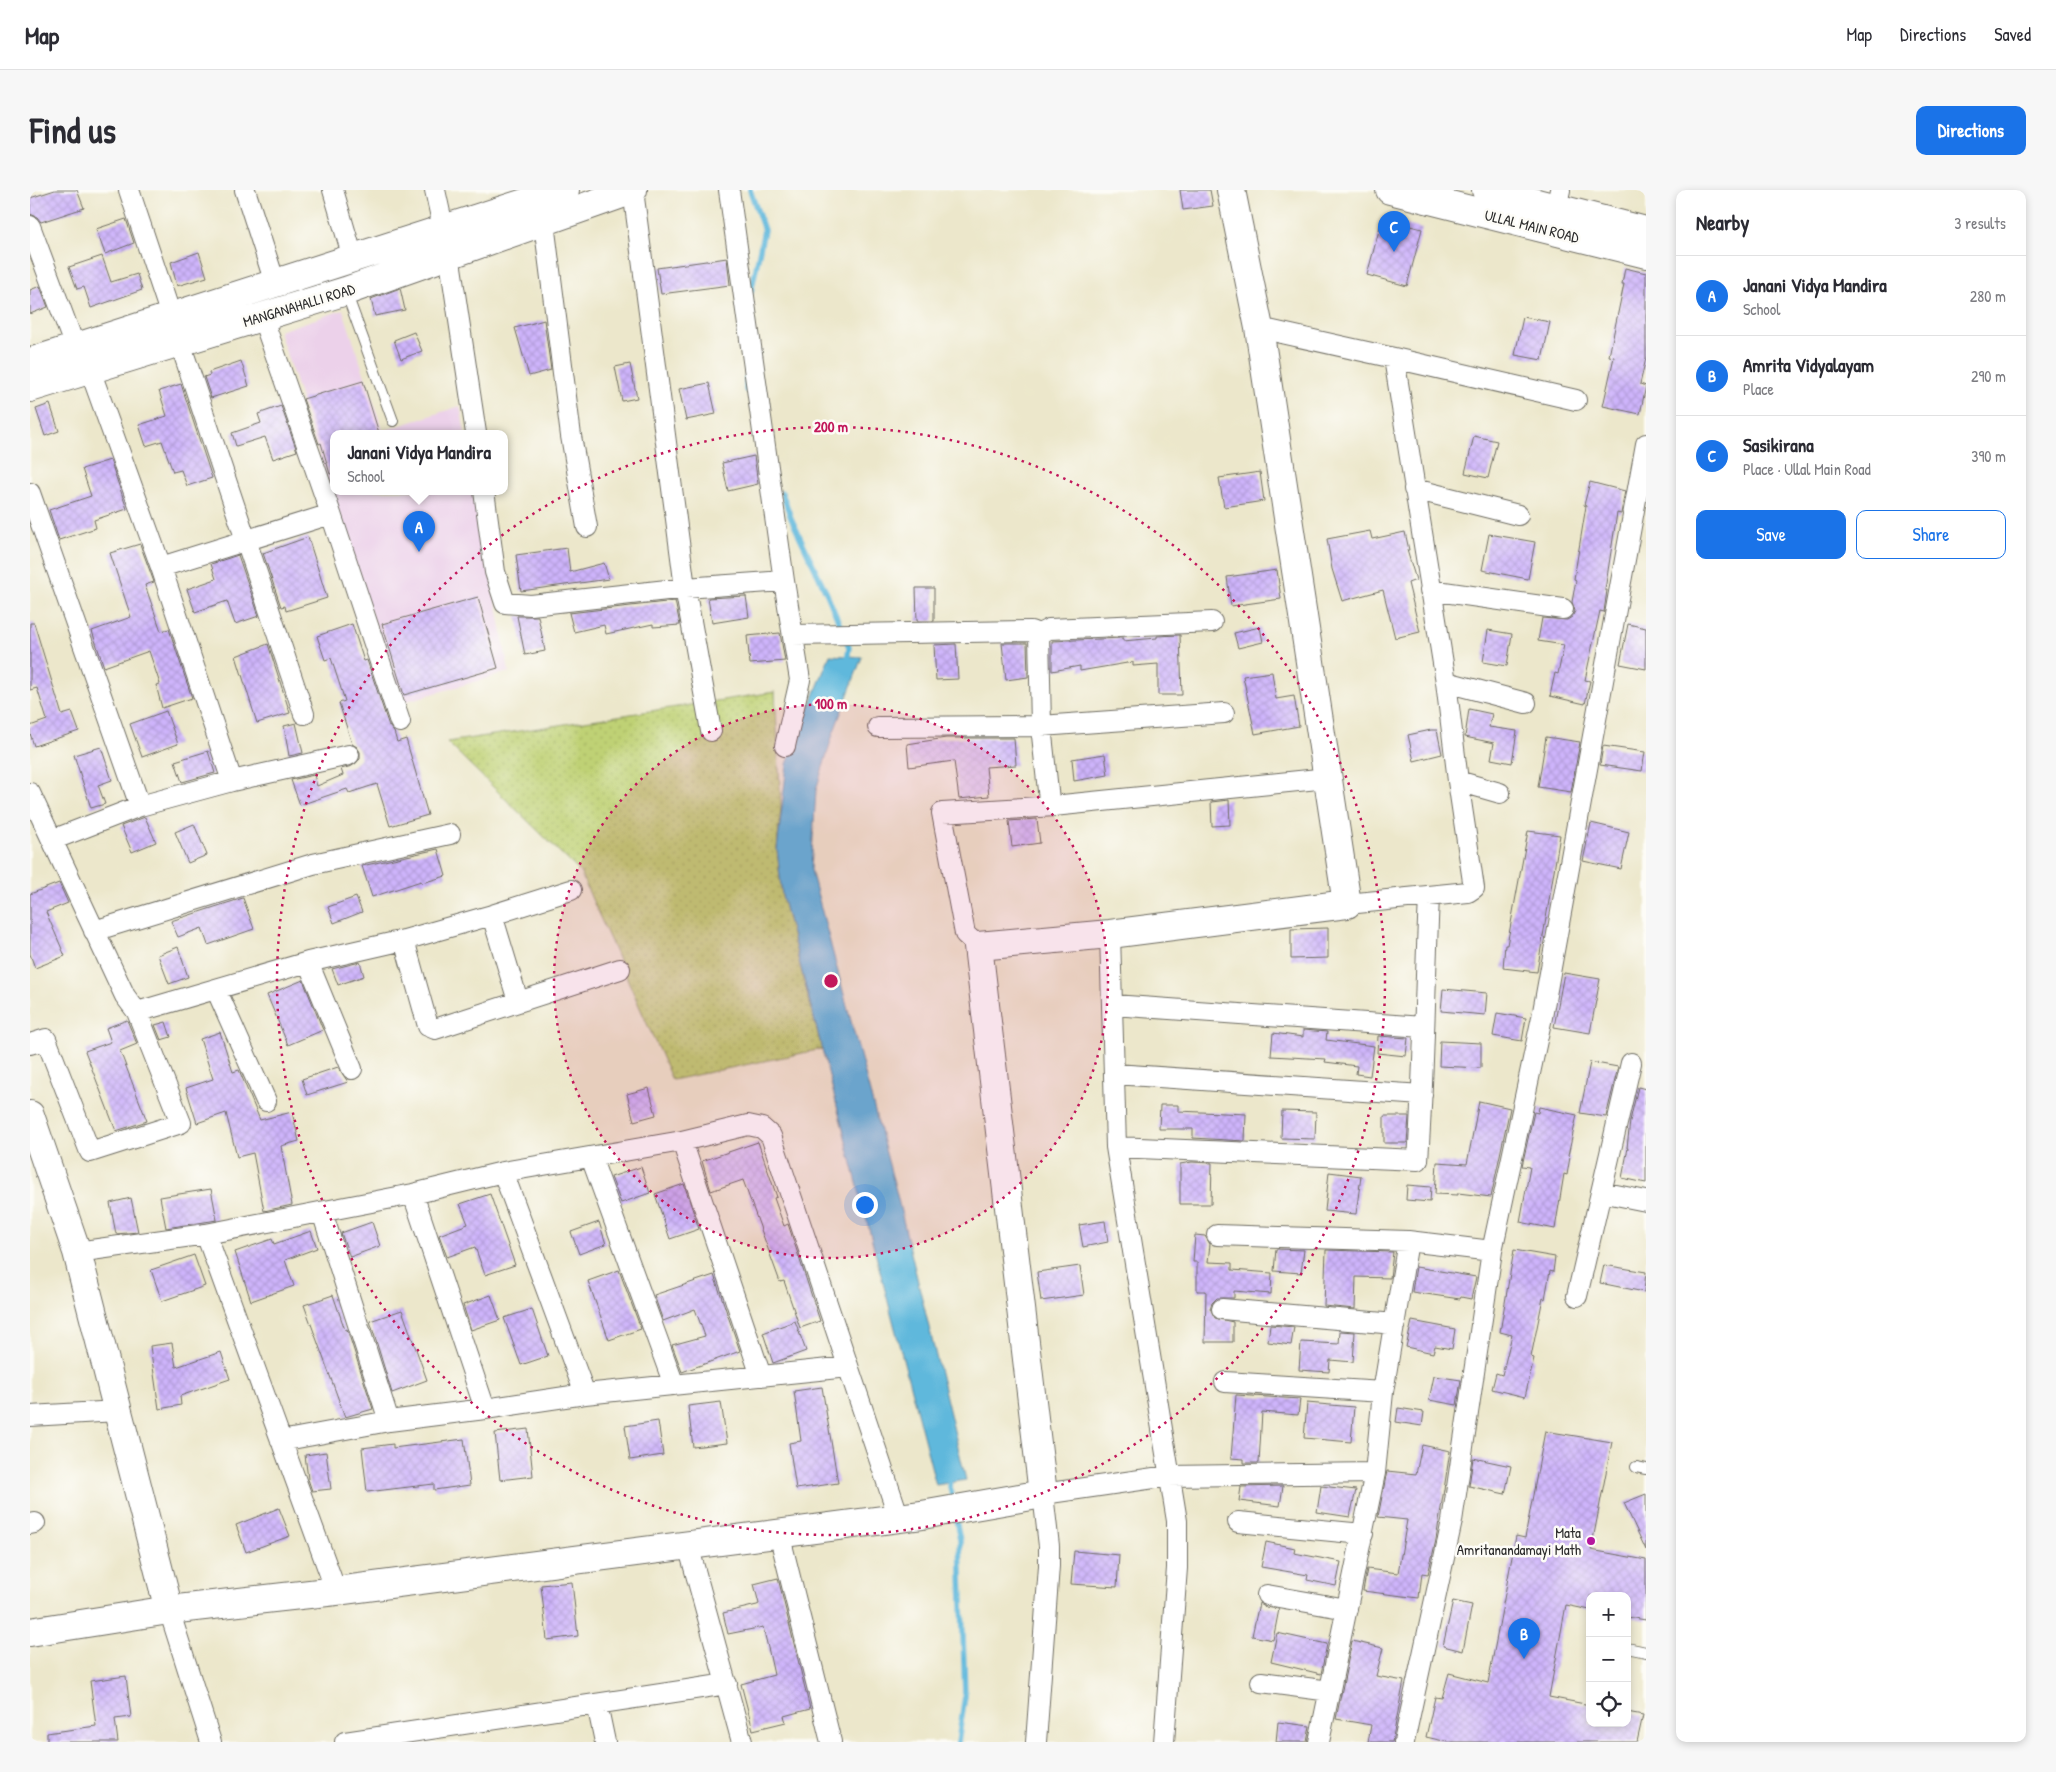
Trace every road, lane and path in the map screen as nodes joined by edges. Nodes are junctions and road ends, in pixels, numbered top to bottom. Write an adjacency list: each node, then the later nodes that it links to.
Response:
1 (129, 190): 19 (street)
2 (245, 190): 17 (street)
3 (333, 190): 16 (street)
4 (435, 190): 14 (street)
5 (633, 190): 11 (street, MANGANAHALLI ROAD); 41 (street)
6 (729, 190): 40 (street)
7 (1231, 190): 21 (street)
8 (1390, 190): 15 (street, ULLAL MAIN ROAD)
9 (1486, 190): 10 (street, ULLAL MAIN ROAD)
10 (1558, 199): 13 (street, ULLAL MAIN ROAD)
11 (558, 202): 14 (street, MANGANAHALLI ROAD); 37 (street)
12 (30, 226): 23 (street)
13 (1646, 231)
14 (447, 241): 16 (street, MANGANAHALLI ROAD); 18 (street, MANGANAHALLI ROAD); 30 (street)
15 (1646, 254)
16 (353, 258): 17 (street, MANGANAHALLI ROAD)
17 (274, 283): 19 (street, MANGANAHALLI ROAD)
18 (346, 291): 20 (street, MANGANAHALLI ROAD); 29 (lane)
19 (172, 316): 22 (street); 23 (street, MANGANAHALLI ROAD)
20 (262, 316): 22 (street, MANGANAHALLI ROAD); 35 (street)
21 (1260, 328): 24 (street); 57 (street)
22 (181, 342): 26 (street, MANGANAHALLI ROAD); 38 (street)
23 (75, 348): 25 (street, MANGANAHALLI ROAD)
24 (1394, 358): 28 (street); 32 (street)
25 (30, 362)
26 (90, 370): 27 (street, MANGANAHALLI ROAD); 39 (street)
27 (30, 388)
28 (1576, 400)
29 (393, 421)
30 (476, 430)
31 (1646, 444): 99 (street)
32 (1414, 489): 36 (street); 42 (street)
33 (30, 493): 62 (street)
34 (485, 495): 41 (street)
35 (331, 514): 38 (street); 51 (street)
36 (1518, 516)
37 (587, 527)
38 (246, 542): 39 (street); 50 (street)
39 (161, 567): 59 (street)
40 (784, 581): 41 (street); 46 (street)
41 (685, 588): 54 (street)
42 (1430, 590): 43 (street); 47 (street)
43 (1563, 610)
44 (1212, 622): 45 (street)
45 (1039, 634): 46 (street); 52 (street)
46 (793, 636): 55 (street)
47 (1446, 682): 48 (street); 58 (street)
48 (1526, 703)
49 (1224, 713): 52 (street)
50 (304, 714)
51 (400, 722)
52 (1041, 726): 53 (street); 63 (street)
53 (878, 728)
54 (711, 731)
55 (785, 746)
56 (349, 755): 59 (street)
57 (1328, 778): 63 (street); 68 (street)
58 (1458, 780): 61 (street); 67 (street)
59 (232, 781): 62 (street)
60 (30, 793): 65 (street)
61 (1500, 793)
62 (140, 806): 65 (street)
63 (1055, 806): 73 (street)
64 (450, 834): 70 (street)
65 (52, 840): 70 (street)
66 (571, 890): 69 (street)
67 (1429, 897): 68 (street); 80 (street)
68 (1347, 904): 71 (street)
69 (492, 915): 72 (street); 77 (street)
70 (94, 931): 79 (street)
71 (1110, 934): 73 (street); 78 (street)
72 (404, 940): 74 (street); 77 (street)
73 (978, 946): 117 (street)
74 (308, 962): 76 (street); 83 (street)
75 (620, 969): 77 (street)
76 (216, 989): 79 (street); 86 (street)
77 (518, 1001)
78 (1113, 1005): 80 (street); 84 (street)
79 (137, 1012): 81 (street)
80 (1423, 1027): 85 (street)
81 (30, 1044)
82 (1631, 1064): 92 (street)
83 (352, 1069)
84 (1115, 1074): 85 (street); 89 (street)
85 (1422, 1095): 89 (street)
86 (266, 1101)
87 (30, 1115): 100 (street)
88 (682, 1141): 90 (street); 104 (street); 105 (street)
89 (1116, 1148): 116 (street)
90 (591, 1156): 91 (street); 107 (street)
91 (503, 1172): 93 (street); 109 (street)
92 (1601, 1192): 94 (street); 101 (street)
93 (413, 1194): 95 (street); 110 (street)
94 (1646, 1201)
95 (322, 1212): 96 (street); 113 (street)
96 (206, 1234): 100 (street); 114 (street)
97 (1217, 1236): 98 (street)
98 (1408, 1241): 99 (street); 103 (street)
99 (1492, 1251): 142 (street)
100 (77, 1252): 111 (street)
101 (1577, 1296)
102 (1222, 1309): 103 (street)
103 (1396, 1324): 108 (street)
104 (848, 1367): 105 (street); 118 (street)
105 (761, 1376): 107 (street)
106 (1225, 1382): 108 (street)
107 (674, 1385): 109 (street)
108 (1383, 1392): 115 (street)
109 (585, 1394): 110 (street)
110 (485, 1409): 113 (street)
111 (118, 1411): 112 (street); 125 (street)
112 (30, 1416)
113 (389, 1420): 114 (street)
114 (281, 1441): 123 (street)
115 (1375, 1473): 116 (street); 121 (street)
116 (1168, 1476): 117 (street); 140 (street)
117 (1043, 1494): 118 (street); 139 (street)
118 (910, 1516): 120 (street)
119 (1238, 1522): 121 (street)
120 (778, 1533): 122 (street); 138 (street)
121 (1362, 1534): 126 (street)
122 (688, 1545): 123 (street); 131 (street)
123 (336, 1591): 125 (street)
124 (1267, 1595): 126 (street)
125 (169, 1610): 127 (street); 134 (street)
126 (1347, 1610): 132 (street)
127 (30, 1632)
128 (1631, 1649): 129 (lane)
129 (1646, 1652)
130 (1261, 1682): 132 (street)
131 (727, 1684): 133 (street); 137 (street)
132 (1330, 1691): 141 (street)
133 (597, 1704): 135 (street); 136 (street)
134 (211, 1742)
135 (345, 1742)
136 (606, 1742)
137 (742, 1742)
138 (831, 1742)
139 (1036, 1742)
140 (1164, 1742)
141 (1319, 1742)
142 (1404, 1742)

